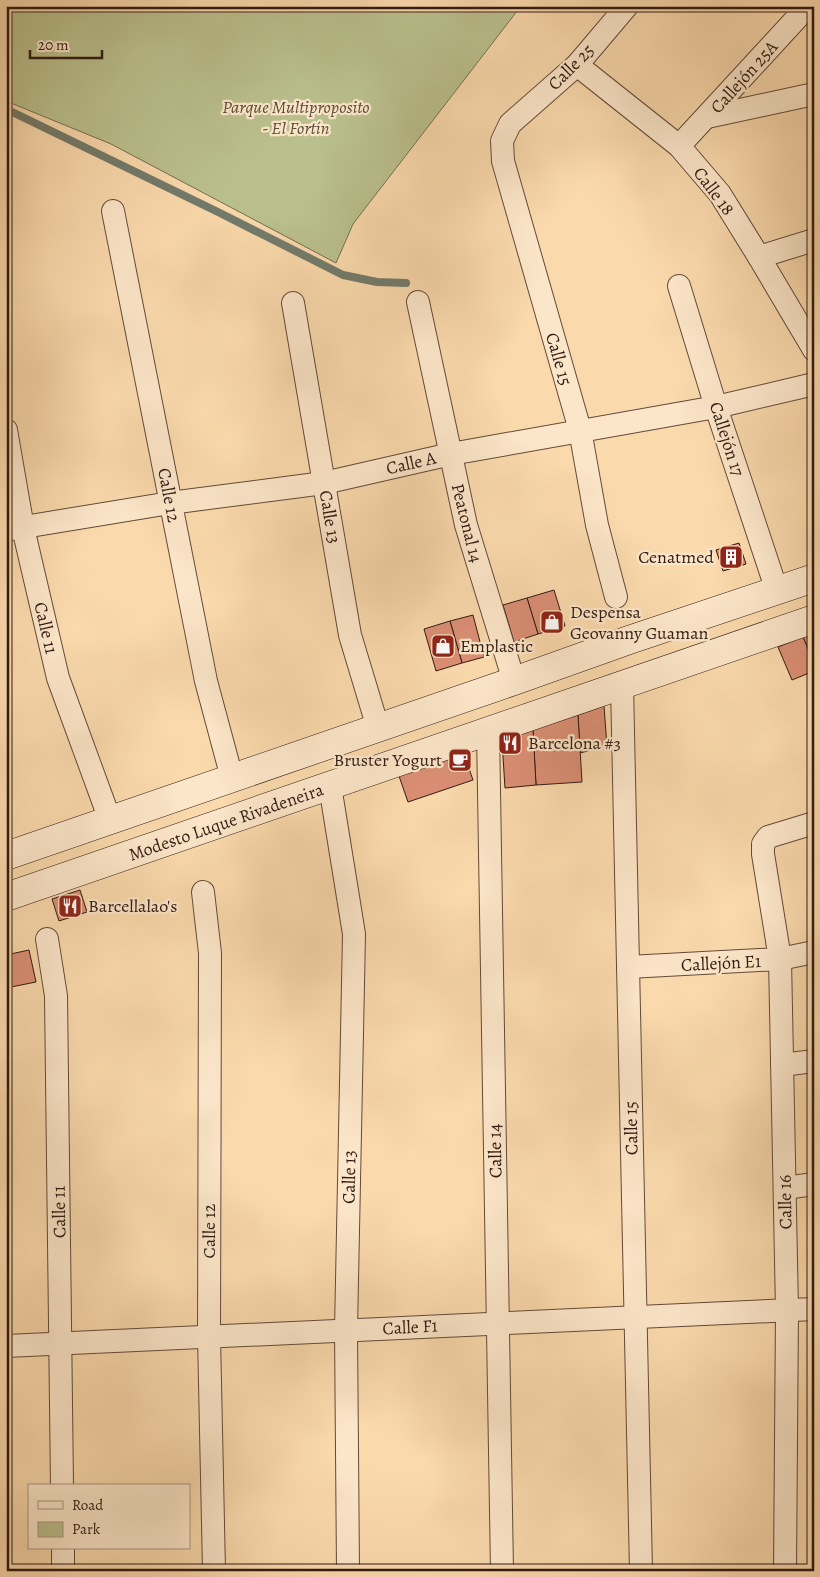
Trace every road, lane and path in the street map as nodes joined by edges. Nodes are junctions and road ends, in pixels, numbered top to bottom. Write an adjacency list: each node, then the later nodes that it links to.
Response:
1 (627, 6): 3 (street, Calle 25)
2 (808, 6): 5 (street, Callejón 25A)
3 (577, 65): 6 (street, Calle 25); 7 (street, Calle 18)
4 (814, 94): 5 (street)
5 (707, 117): 7 (street, Callejón 25A)
6 (510, 124): 18 (street, Calle 15)
7 (679, 146): 10 (street, Calle 18)
8 (113, 211): 21 (street, Calle 12)
9 (814, 240): 10 (street)
10 (759, 257): 14 (street, Calle 18)
11 (679, 286): 16 (street, Callejón 17)
12 (418, 302): 19 (street, Peatonal 14)
13 (292, 303): 20 (street, Calle 13)
14 (814, 350)
15 (814, 384): 16 (street, Calle A)
16 (716, 407): 18 (street, Calle A); 24 (street, Callejón 17)
17 (6, 430): 22 (street, Calle 11)
18 (580, 430): 19 (street, Calle A); 25 (street, Calle 15)
19 (451, 454): 20 (street, Calle A); 27 (street, Peatonal 14)
20 (324, 483): 21 (street, Calle A); 29 (street, Calle 13)
21 (170, 503): 22 (street, Calle A); 31 (street, Calle 12)
22 (15, 529): 33 (street, Calle 11)
23 (814, 578): 24 (street)
24 (777, 591): 27 (street)
25 (616, 597)
26 (814, 619): 28 (street, Modesto Luque Rivadeneira)
27 (514, 681): 29 (street)
28 (622, 685): 30 (street, Modesto Luque Rivadeneira); 41 (street, Calle 15)
29 (378, 728): 31 (street)
30 (488, 731): 32 (street, Modesto Luque Rivadeneira); 49 (street, Calle 14)
31 (232, 778): 33 (street)
32 (330, 786): 37 (street, Modesto Luque Rivadeneira); 50 (street, Calle 13)
33 (110, 820): 35 (street)
34 (814, 823): 40 (street, Calle 16)
35 (6, 856)
36 (202, 892): 51 (street, Calle 12)
37 (6, 897)
38 (47, 939): 52 (street, Calle 11)
39 (814, 952): 40 (street, Callejón E1)
40 (780, 960): 41 (street, Callejón E1); 43 (street, Calle 16)
41 (628, 968): 48 (street, Calle 15)
42 (814, 1061): 43 (street)
43 (782, 1065): 45 (street, Calle 16)
44 (814, 1184): 45 (street)
45 (785, 1188): 47 (street, Calle 16)
46 (814, 1309): 47 (street, Calle F1)
47 (787, 1310): 48 (street, Calle F1); 61 (street, Calle 16)
48 (635, 1316): 49 (street, Calle F1); 60 (street, Calle 15)
49 (498, 1323): 50 (street, Calle F1); 59 (street, Calle 14)
50 (346, 1330): 51 (street, Calle F1); 58 (street, Calle 13)
51 (209, 1336): 52 (street, Calle F1); 57 (street, Calle 12)
52 (60, 1343): 53 (street, Calle F1); 54 (street, Calle 11)
53 (6, 1346)
54 (62, 1484)
55 (63, 1550): 56 (street)
56 (63, 1571)
57 (214, 1571)
58 (348, 1571)
59 (502, 1571)
60 (641, 1571)
61 (785, 1571)

